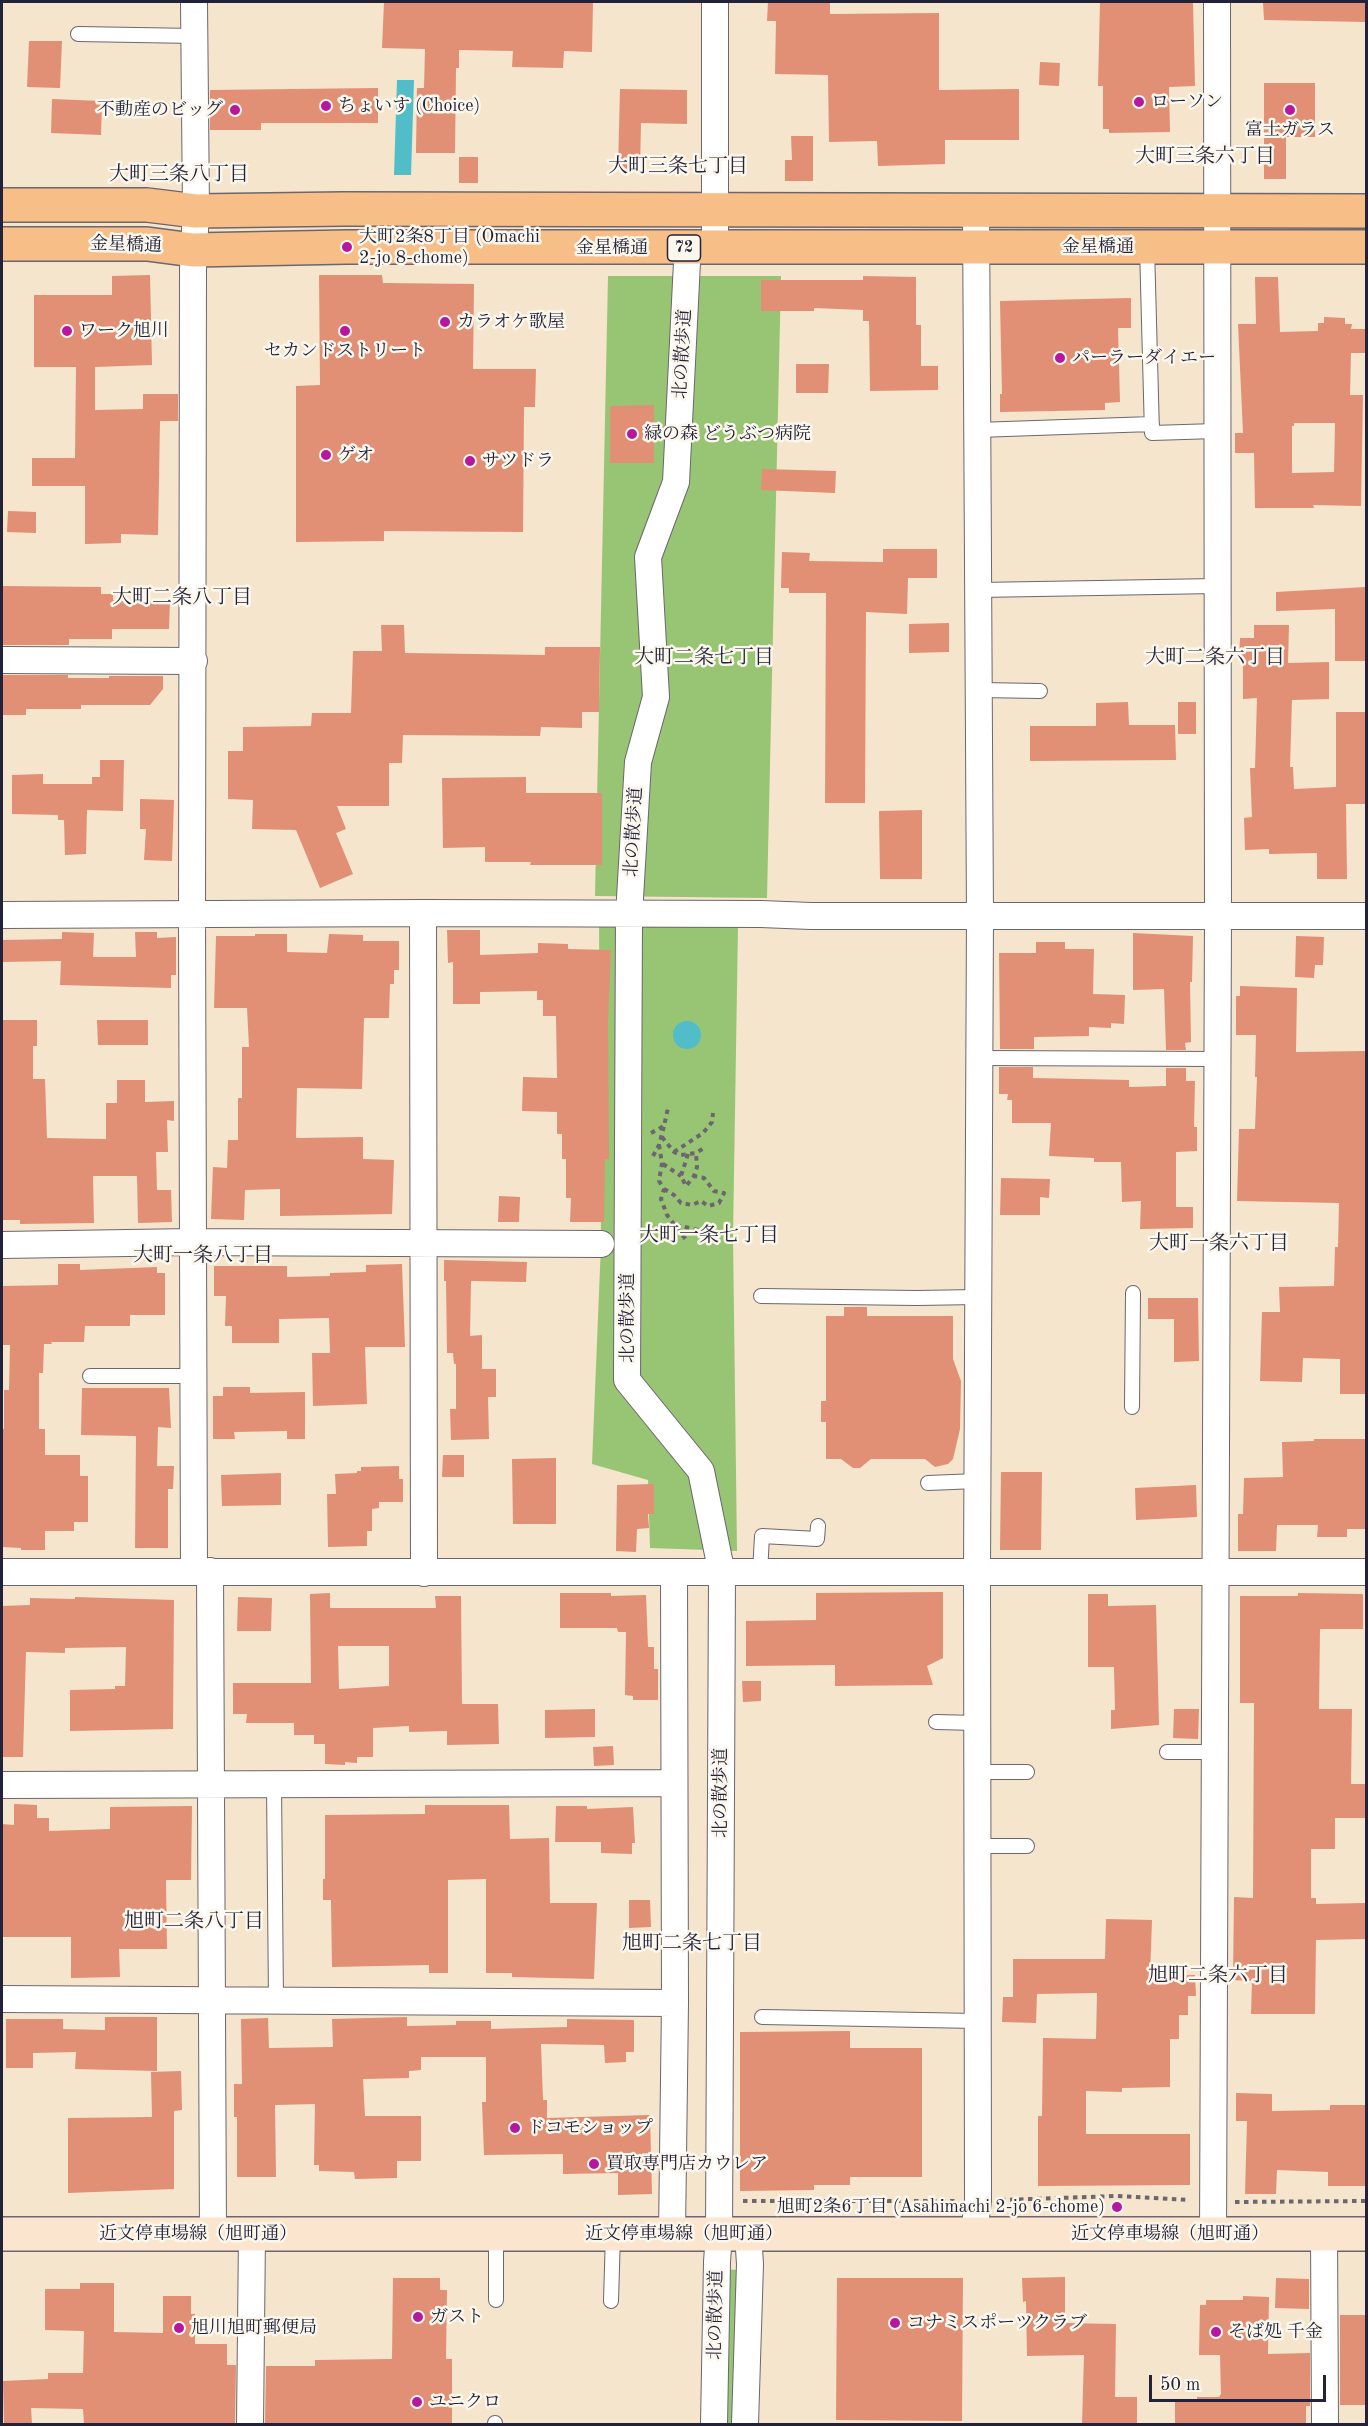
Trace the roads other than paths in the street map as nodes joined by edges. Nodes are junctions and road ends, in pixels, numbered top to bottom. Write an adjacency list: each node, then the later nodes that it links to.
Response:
1 (194, 2): 5 (street)
2 (714, 2): 9 (street, 北の散歩道)
3 (1217, 2): 10 (street)
4 (78, 34): 5 (lane)
5 (195, 36): 8 (street)
6 (2, 205): 8 (main road, 金星橋通 / 72)
7 (976, 210): 9 (main road, 金星橋通 / 72); 10 (main road, 金星橋通 / 72); 13 (street)
8 (196, 211): 9 (main road, 金星橋通 / 72); 17 (street)
9 (714, 211): 18 (street, 北の散歩道)
10 (1216, 211): 11 (main road, 金星橋通 / 72); 16 (street)
11 (1366, 211)
12 (2, 244): 17 (main road, 金星橋通 / 72)
13 (976, 246): 14 (main road, 金星橋通 / 72); 18 (main road, 金星橋通 / 72); 20 (street)
14 (1147, 247): 16 (main road, 金星橋通 / 72); 19 (lane)
15 (1366, 247): 16 (main road, 金星橋通 / 72)
16 (1216, 248): 21 (street)
17 (193, 250): 18 (main road, 金星橋通 / 72); 25 (street)
18 (701, 255): 30 (street, 北の散歩道)
19 (1152, 424): 20 (lane); 21 (lane)
20 (977, 430): 23 (street)
21 (1216, 431): 22 (street)
22 (1217, 586): 23 (lane); 34 (street)
23 (978, 590): 26 (street)
24 (2, 660): 25 (street)
25 (194, 661): 31 (street)
26 (979, 690): 27 (lane); 32 (street)
27 (1040, 691)
28 (423, 913): 30 (street); 31 (street); 38 (street)
29 (2, 915): 31 (street)
30 (629, 915): 32 (street); 58 (street, 北の散歩道)
31 (192, 916): 37 (street)
32 (980, 916): 34 (street); 35 (street)
33 (1366, 916): 34 (street)
34 (1218, 917): 36 (street)
35 (979, 1058): 36 (lane); 43 (street)
36 (1217, 1059): 52 (street)
37 (192, 1242): 38 (street); 40 (street); 45 (street)
38 (423, 1243): 39 (street); 54 (street)
39 (601, 1244)
40 (2, 1245)
41 (1133, 1293): 46 (lane)
42 (761, 1296): 43 (lane)
43 (978, 1297): 47 (street)
44 (90, 1376): 45 (lane)
45 (193, 1376): 51 (street)
46 (1132, 1407)
47 (977, 1481): 48 (lane); 57 (street)
48 (928, 1483)
49 (818, 1527): 56 (lane)
50 (2, 1572): 51 (street)
51 (202, 1572): 54 (street); 68 (street)
52 (1215, 1572): 53 (street); 57 (street); 62 (street)
53 (1366, 1572)
54 (424, 1573): 55 (street)
55 (674, 1573): 58 (street); 65 (street)
56 (760, 1573): 57 (street); 58 (street)
57 (976, 1573): 60 (street)
58 (722, 1574): 83 (street, 北の散歩道)
59 (936, 1722): 60 (lane)
60 (977, 1723): 63 (street)
61 (1167, 1752): 62 (lane)
62 (1214, 1752): 85 (street)
63 (977, 1772): 64 (lane); 69 (street)
64 (1027, 1772)
65 (673, 1783): 66 (street); 74 (street)
66 (274, 1784): 68 (street); 73 (lane)
67 (2, 1785): 68 (street)
68 (212, 1785): 72 (street)
69 (977, 1846): 70 (lane); 76 (street)
70 (1027, 1846)
71 (2, 1999): 72 (street)
72 (213, 2002): 73 (street); 78 (street)
73 (276, 2002): 74 (street)
74 (675, 2003): 82 (street)
75 (762, 2017): 76 (lane)
76 (978, 2021): 84 (street)
77 (2, 2234): 78 (main road, 近文停車場線（旭町通）)
78 (213, 2234): 79 (main road, 近文停車場線（旭町通）)
79 (252, 2234): 80 (main road, 近文停車場線（旭町通）); 90 (street)
80 (496, 2234): 81 (main road, 近文停車場線（旭町通）); 88 (lane)
81 (613, 2234): 82 (main road, 近文停車場線（旭町通）); 89 (lane)
82 (672, 2234): 83 (main road, 近文停車場線（旭町通）)
83 (734, 2234): 84 (main road, 近文停車場線（旭町通）); 91 (street, 北の散歩道); 92 (street)
84 (974, 2234): 85 (main road, 近文停車場線（旭町通）)
85 (1213, 2234): 86 (main road, 近文停車場線（旭町通）)
86 (1324, 2234): 87 (main road, 近文停車場線（旭町通）); 93 (street)
87 (1366, 2234)
88 (496, 2300)
89 (611, 2301)
90 (250, 2424)
91 (714, 2424)
92 (746, 2424)
93 (1325, 2424)

